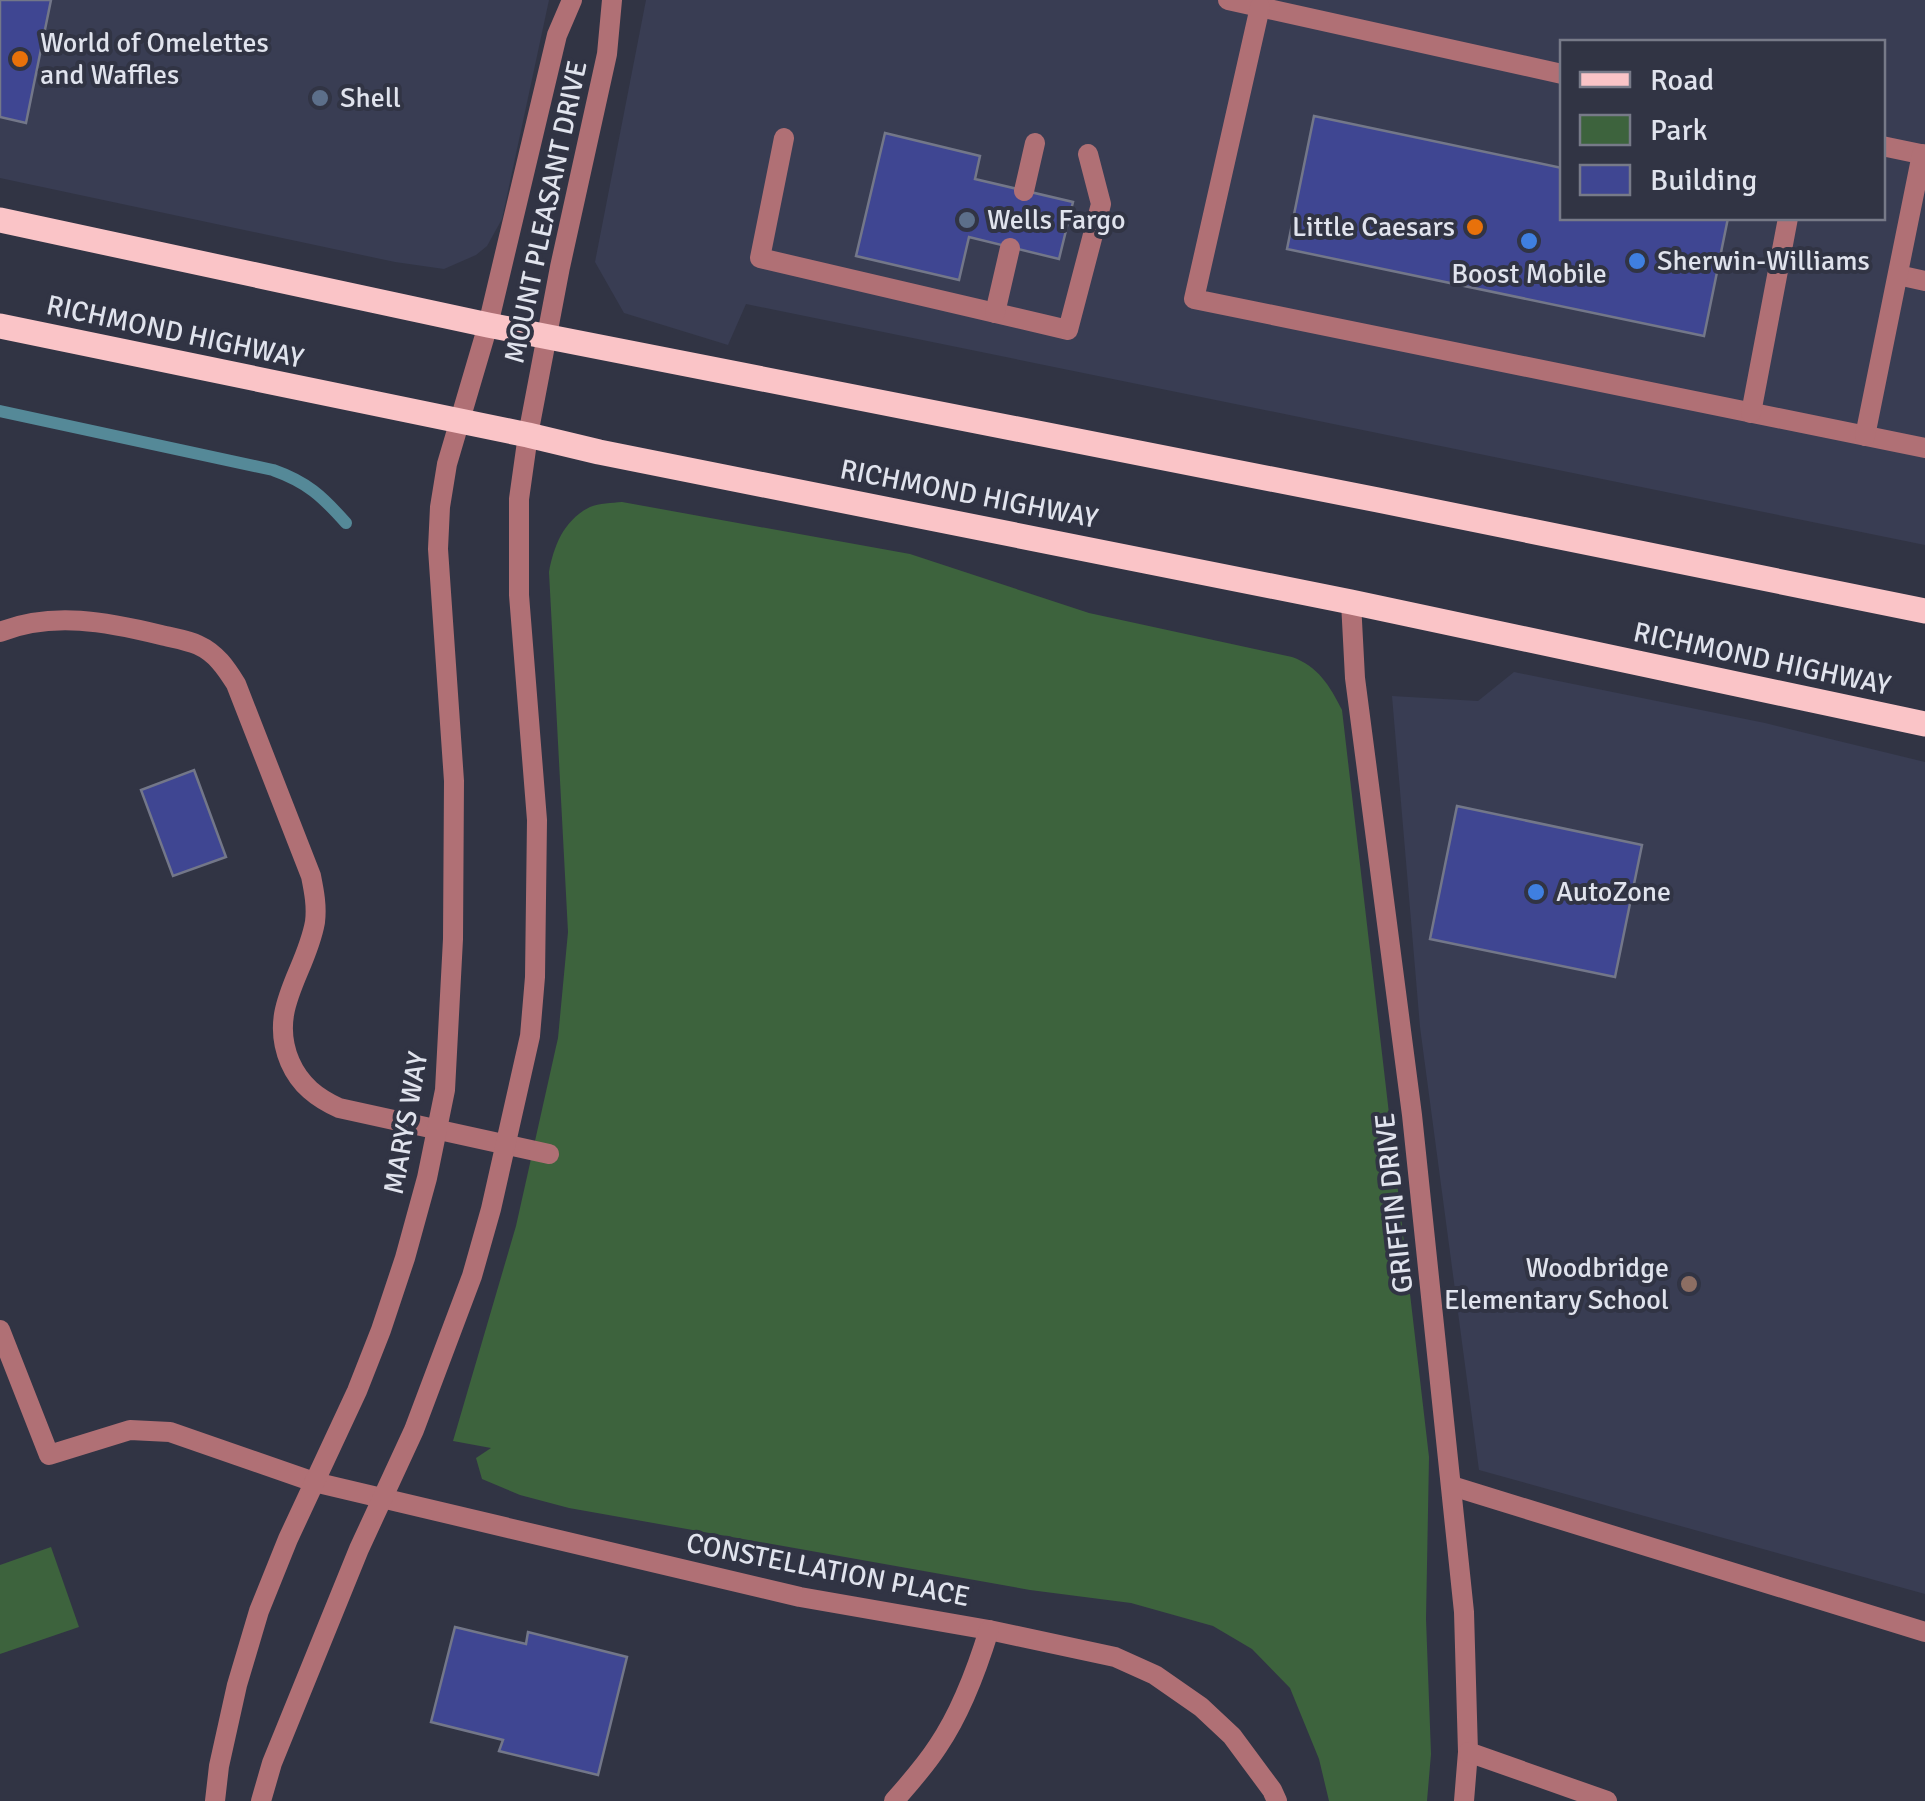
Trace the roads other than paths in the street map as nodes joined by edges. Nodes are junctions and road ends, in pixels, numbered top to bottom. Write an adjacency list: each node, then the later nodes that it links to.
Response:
1 (572, 0): 19 (street, MOUNT PLEASANT DRIVE)
2 (612, 0): 20 (street, MOUNT PLEASANT DRIVE)
3 (1228, 0): 4 (street)
4 (1260, 7): 5 (street); 21 (street)
5 (1560, 74)
6 (784, 138): 17 (street)
7 (1034, 143): 11 (street)
8 (1885, 147): 10 (street)
9 (1088, 154): 17 (street)
10 (1924, 155): 15 (street)
11 (1024, 190)
12 (0, 220): 19 (main road)
13 (1788, 220): 21 (street)
14 (1010, 248): 17 (street)
15 (1898, 275): 16 (street); 24 (street)
16 (1925, 281)
17 (995, 313)
18 (0, 326): 22 (main road, RICHMOND HIGHWAY)
19 (488, 326): 20 (main road); 22 (street, MOUNT PLEASANT DRIVE)
20 (548, 337): 23 (street, MOUNT PLEASANT DRIVE); 27 (main road)
21 (1750, 413): 24 (street)
22 (460, 421): 23 (main road, RICHMOND HIGHWAY); 30 (street, MARYS WAY)
23 (528, 435): 26 (main road, RICHMOND HIGHWAY); 31 (street)
24 (1865, 436): 25 (street)
25 (1925, 448)
26 (1351, 602): 29 (main road, RICHMOND HIGHWAY); 35 (street, GRIFFIN DRIVE)
27 (1925, 611)
28 (0, 632): 30 (street)
29 (1925, 724)
30 (437, 1130): 31 (street); 34 (street, MARYS WAY)
31 (506, 1144): 32 (street); 36 (street)
32 (549, 1154)
33 (0, 1330): 34 (street, CONSTELLATION PLACE)
34 (314, 1482): 36 (street, CONSTELLATION PLACE); 40 (street, MARYS WAY)
35 (1452, 1486): 38 (street); 39 (street, GRIFFIN DRIVE)
36 (383, 1498): 37 (street, CONSTELLATION PLACE); 41 (street)
37 (989, 1630): 42 (street); 43 (street, CONSTELLATION PLACE)
38 (1925, 1632)
39 (1468, 1752): 44 (street, GRIFFIN DRIVE); 45 (street)
40 (215, 1801)
41 (260, 1801)
42 (894, 1801)
43 (1277, 1801)
44 (1464, 1801)
45 (1607, 1801)

